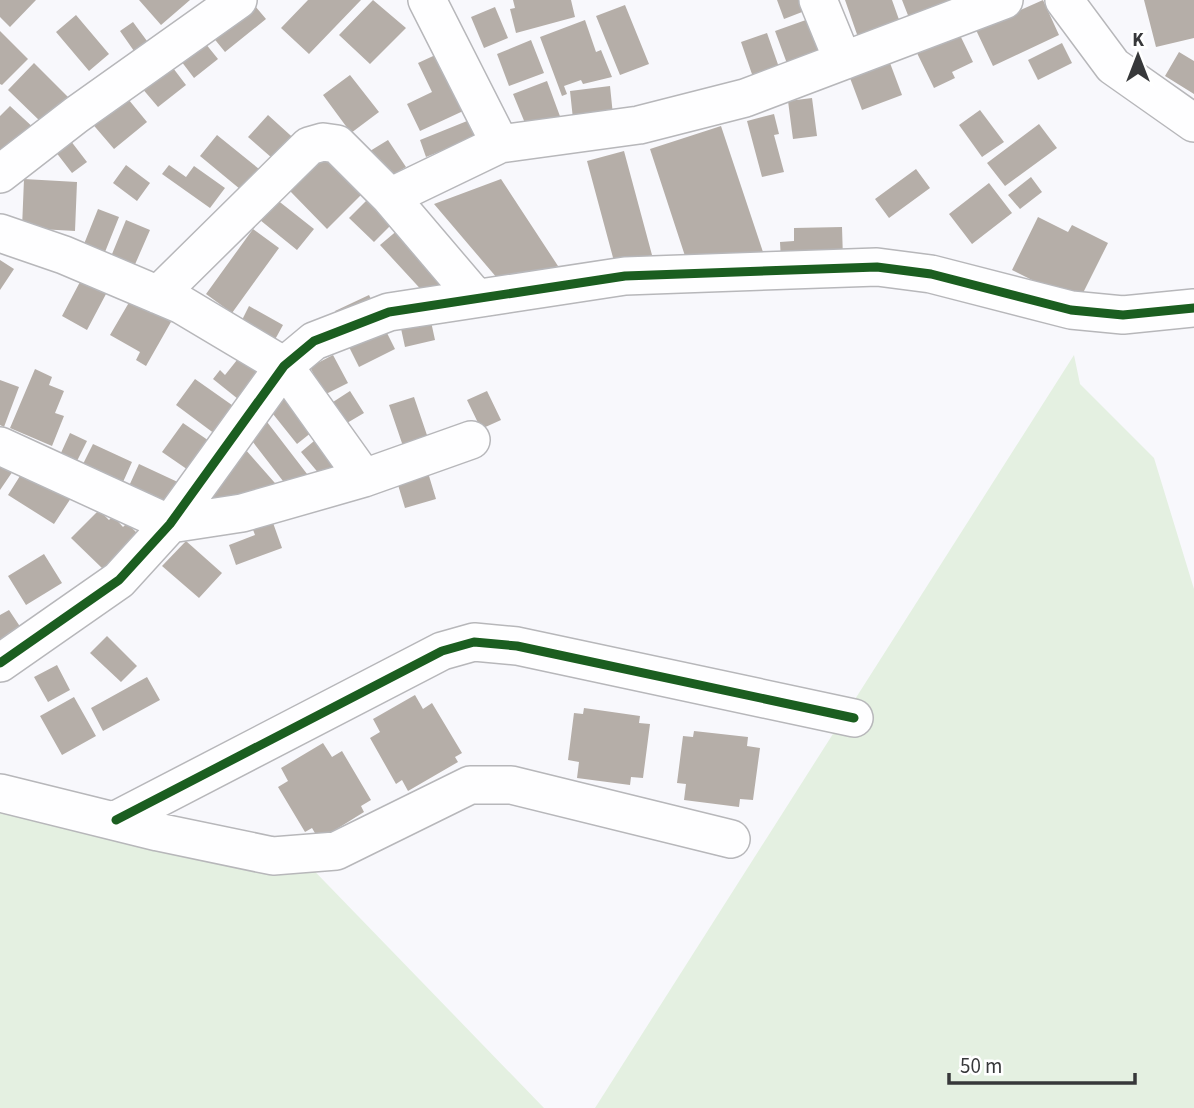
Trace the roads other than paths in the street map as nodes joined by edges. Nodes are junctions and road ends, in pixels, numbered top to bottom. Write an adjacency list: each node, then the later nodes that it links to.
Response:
1 (238, 0): 9 (street)
2 (428, 0): 8 (street)
3 (818, 0): 6 (street)
4 (1004, 0): 6 (street)
5 (1066, 1): 7 (street)
6 (843, 61): 8 (street)
7 (1194, 122)
8 (500, 144): 10 (street)
9 (0, 174)
10 (390, 197): 12 (street); 13 (street)
11 (0, 233): 12 (street)
12 (158, 295): 15 (street)
13 (476, 299): 14 (street); 15 (street)
14 (1194, 308)
15 (284, 366): 18 (street); 19 (street)
16 (471, 440): 18 (street)
17 (0, 446): 19 (street)
18 (364, 478): 19 (street)
19 (170, 524): 20 (street)
20 (0, 663)
21 (853, 718): 23 (street)
22 (0, 793): 23 (street)
23 (116, 820): 24 (street)
24 (731, 839)

